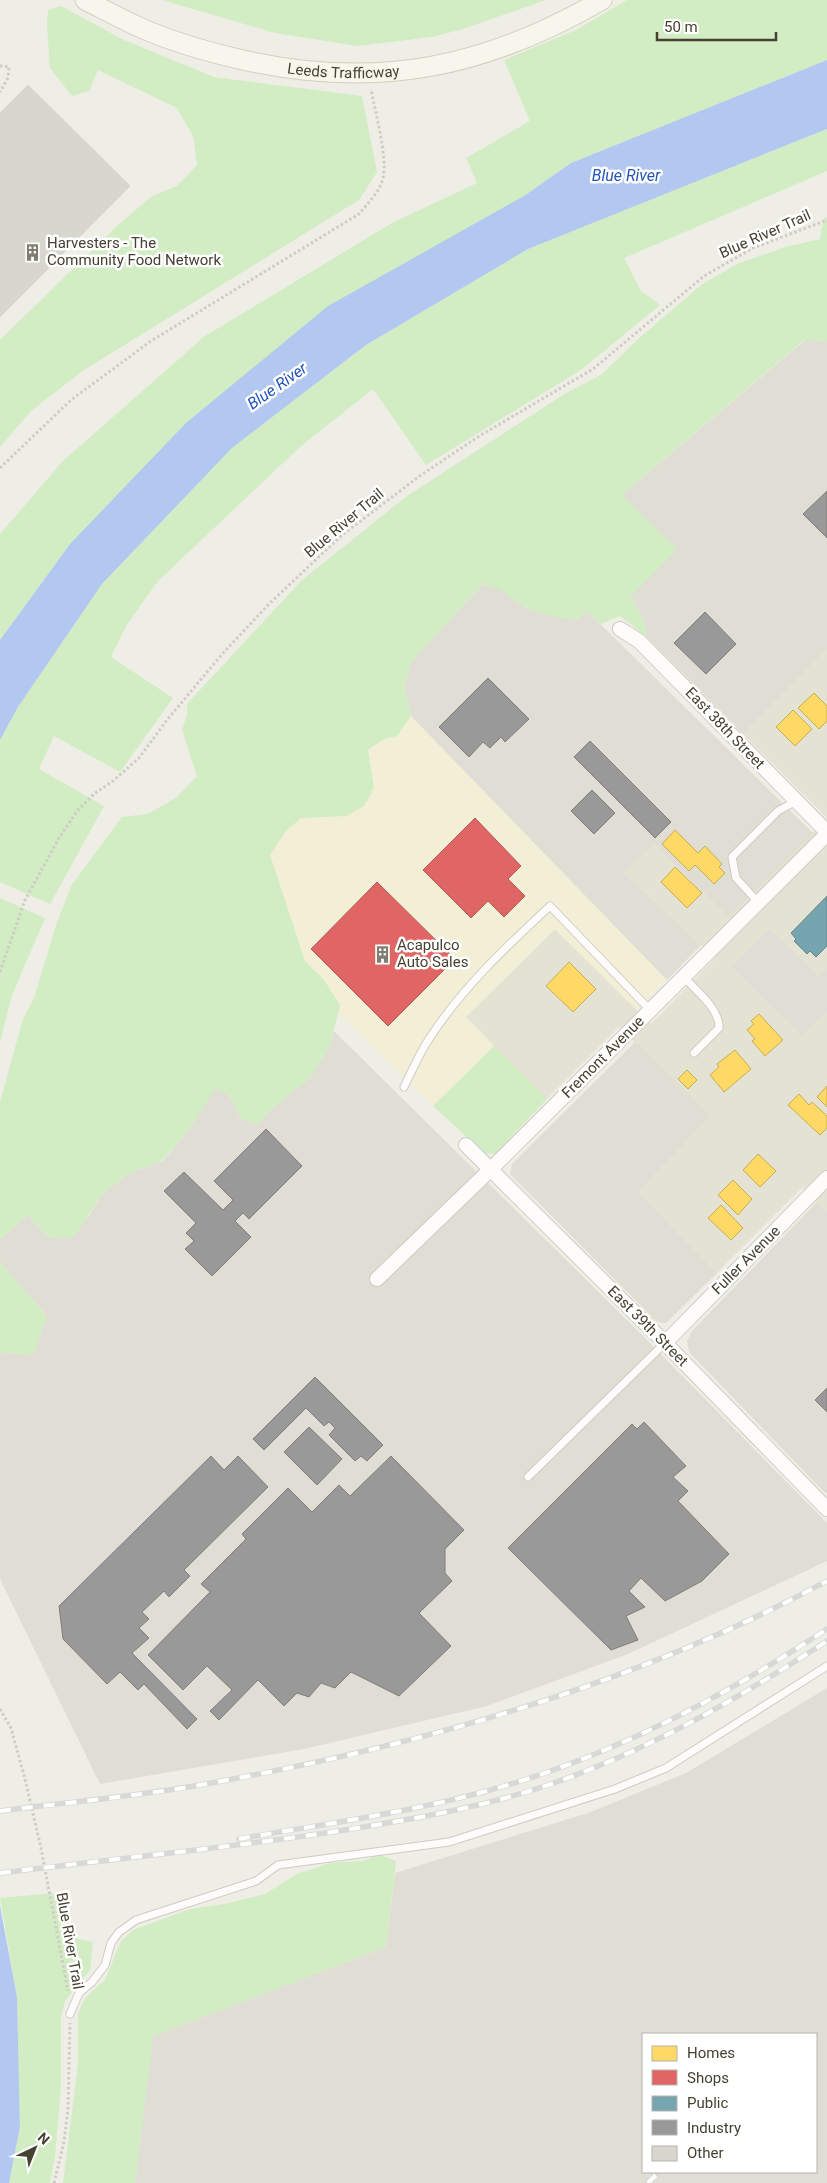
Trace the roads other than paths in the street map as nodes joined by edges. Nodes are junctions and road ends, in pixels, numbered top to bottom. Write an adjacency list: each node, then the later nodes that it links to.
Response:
1 (85, 0): 2 (main road, Leeds Trafficway)
2 (602, 0)
3 (620, 629): 4 (street, East 38th Street)
4 (796, 801): 5 (street, East 38th Street); 6 (lane)
5 (827, 833): 6 (street, Fremont Avenue)
6 (758, 902): 7 (street, Fremont Avenue)
7 (684, 977): 8 (street, Fremont Avenue); 9 (lane)
8 (650, 1010): 10 (lane); 12 (street, Fremont Avenue)
9 (694, 1053)
10 (404, 1086)
11 (466, 1145): 12 (street, East 39th Street)
12 (491, 1169): 14 (street, Fremont Avenue); 15 (street, East 39th Street)
13 (827, 1178): 15 (street, Fuller Avenue)
14 (377, 1279)
15 (665, 1342): 16 (lane); 17 (street, East 39th Street)
16 (528, 1477)
17 (827, 1508)
18 (827, 1666): 19 (lane)
19 (70, 2014)

